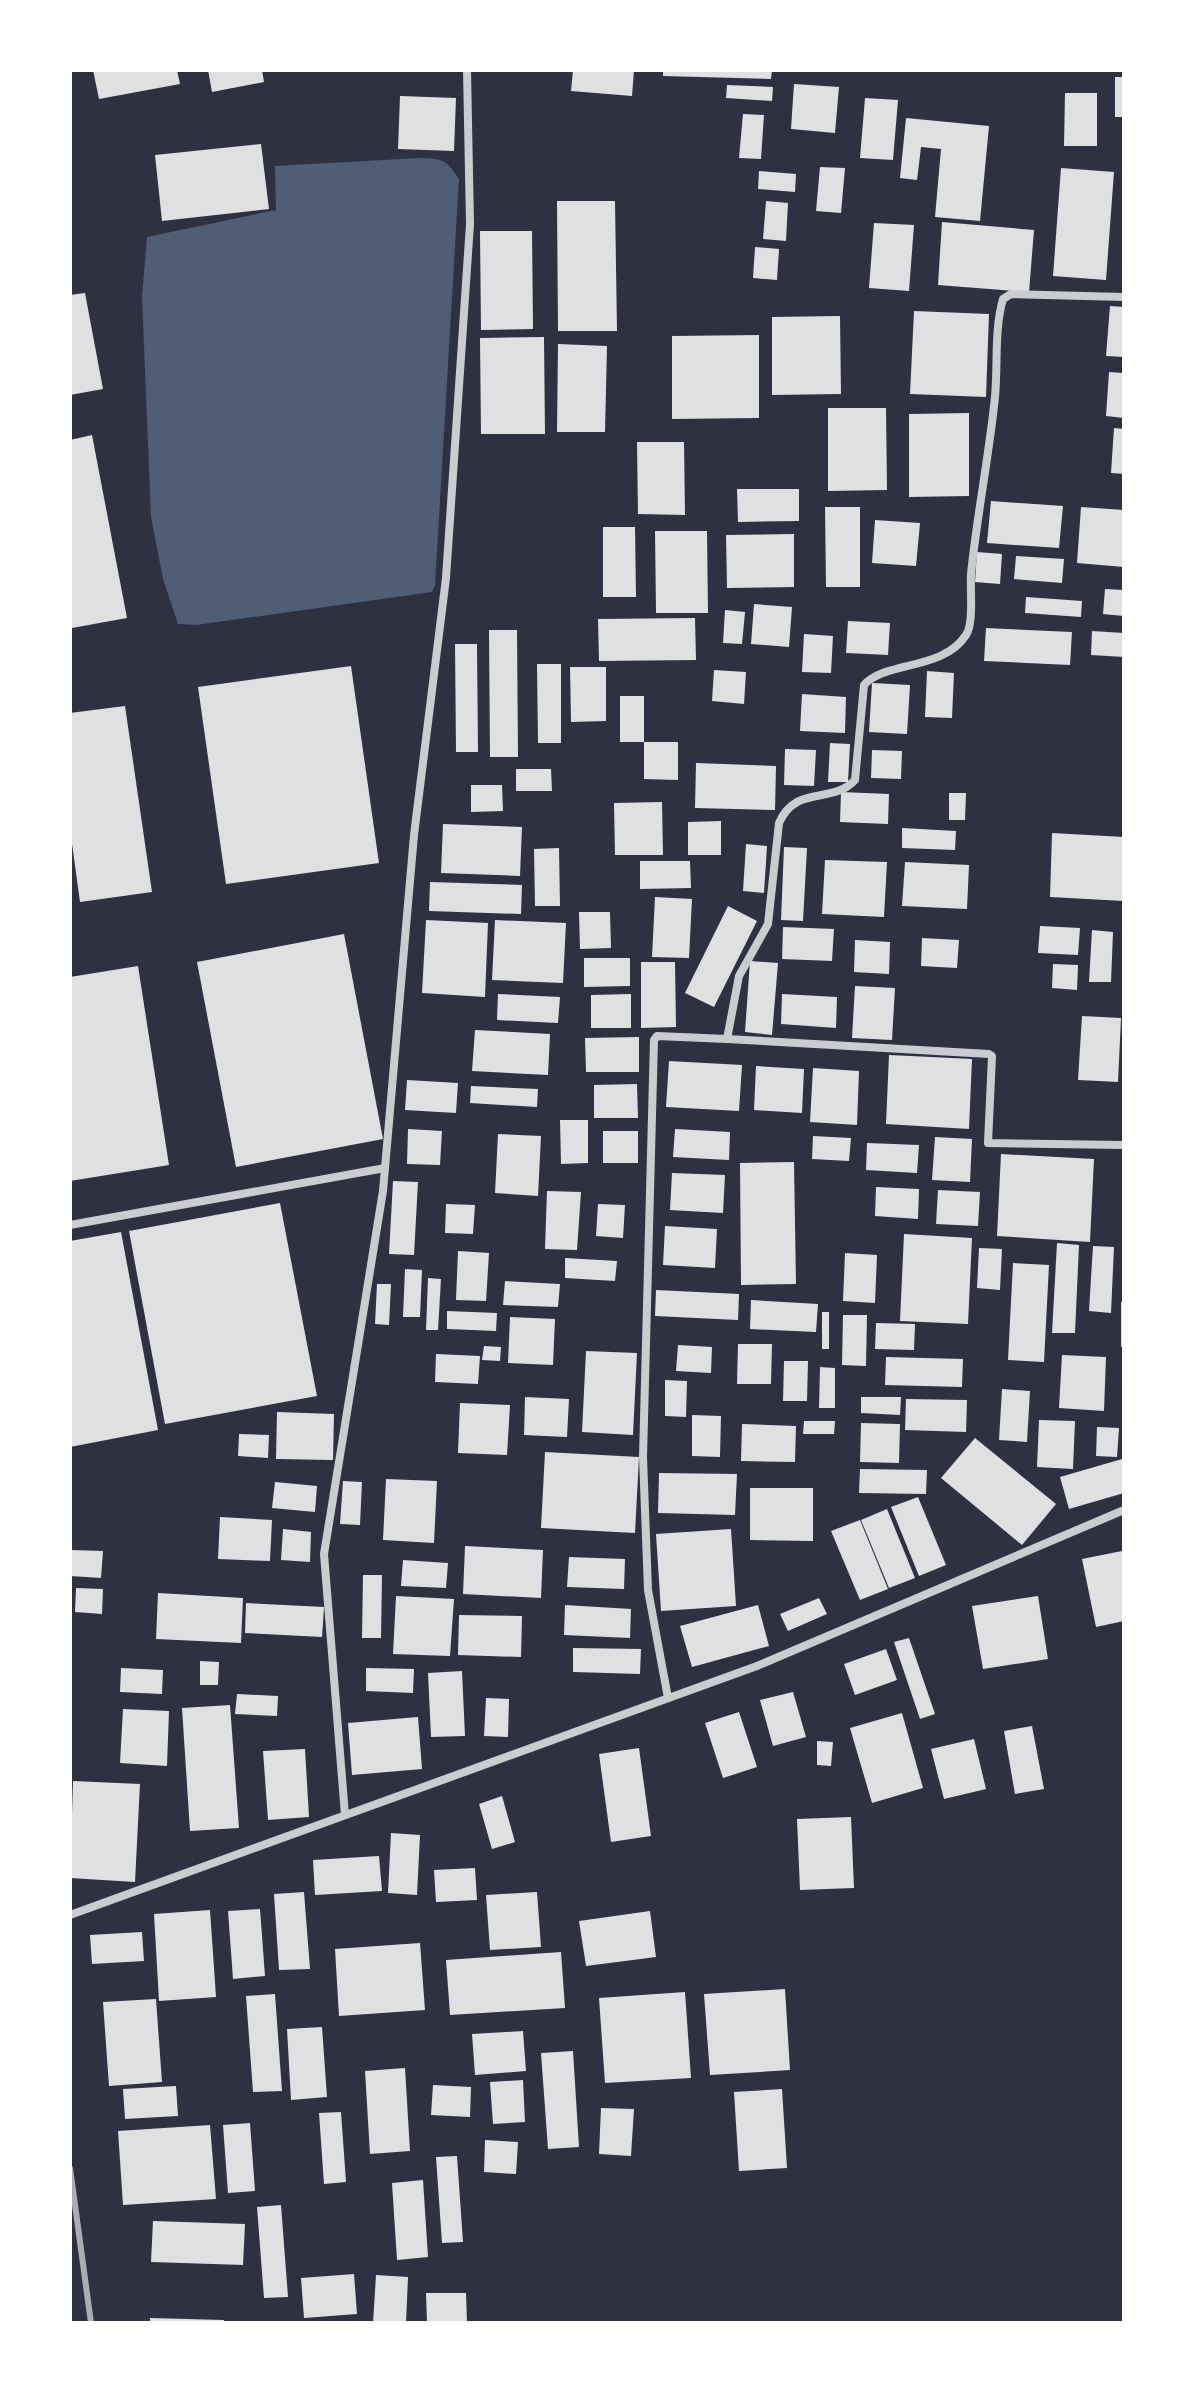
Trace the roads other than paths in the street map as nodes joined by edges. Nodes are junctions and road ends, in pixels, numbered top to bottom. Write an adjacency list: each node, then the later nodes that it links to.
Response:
1 (467, 70): 5 (street)
2 (1124, 297): 3 (street)
3 (727, 1039): 4 (street); 8 (street)
4 (1124, 1145)
5 (385, 1168): 6 (street); 9 (street)
6 (70, 1225)
7 (1124, 1510): 8 (street)
8 (668, 1698): 9 (street)
9 (345, 1815): 10 (street)
10 (70, 1915)

